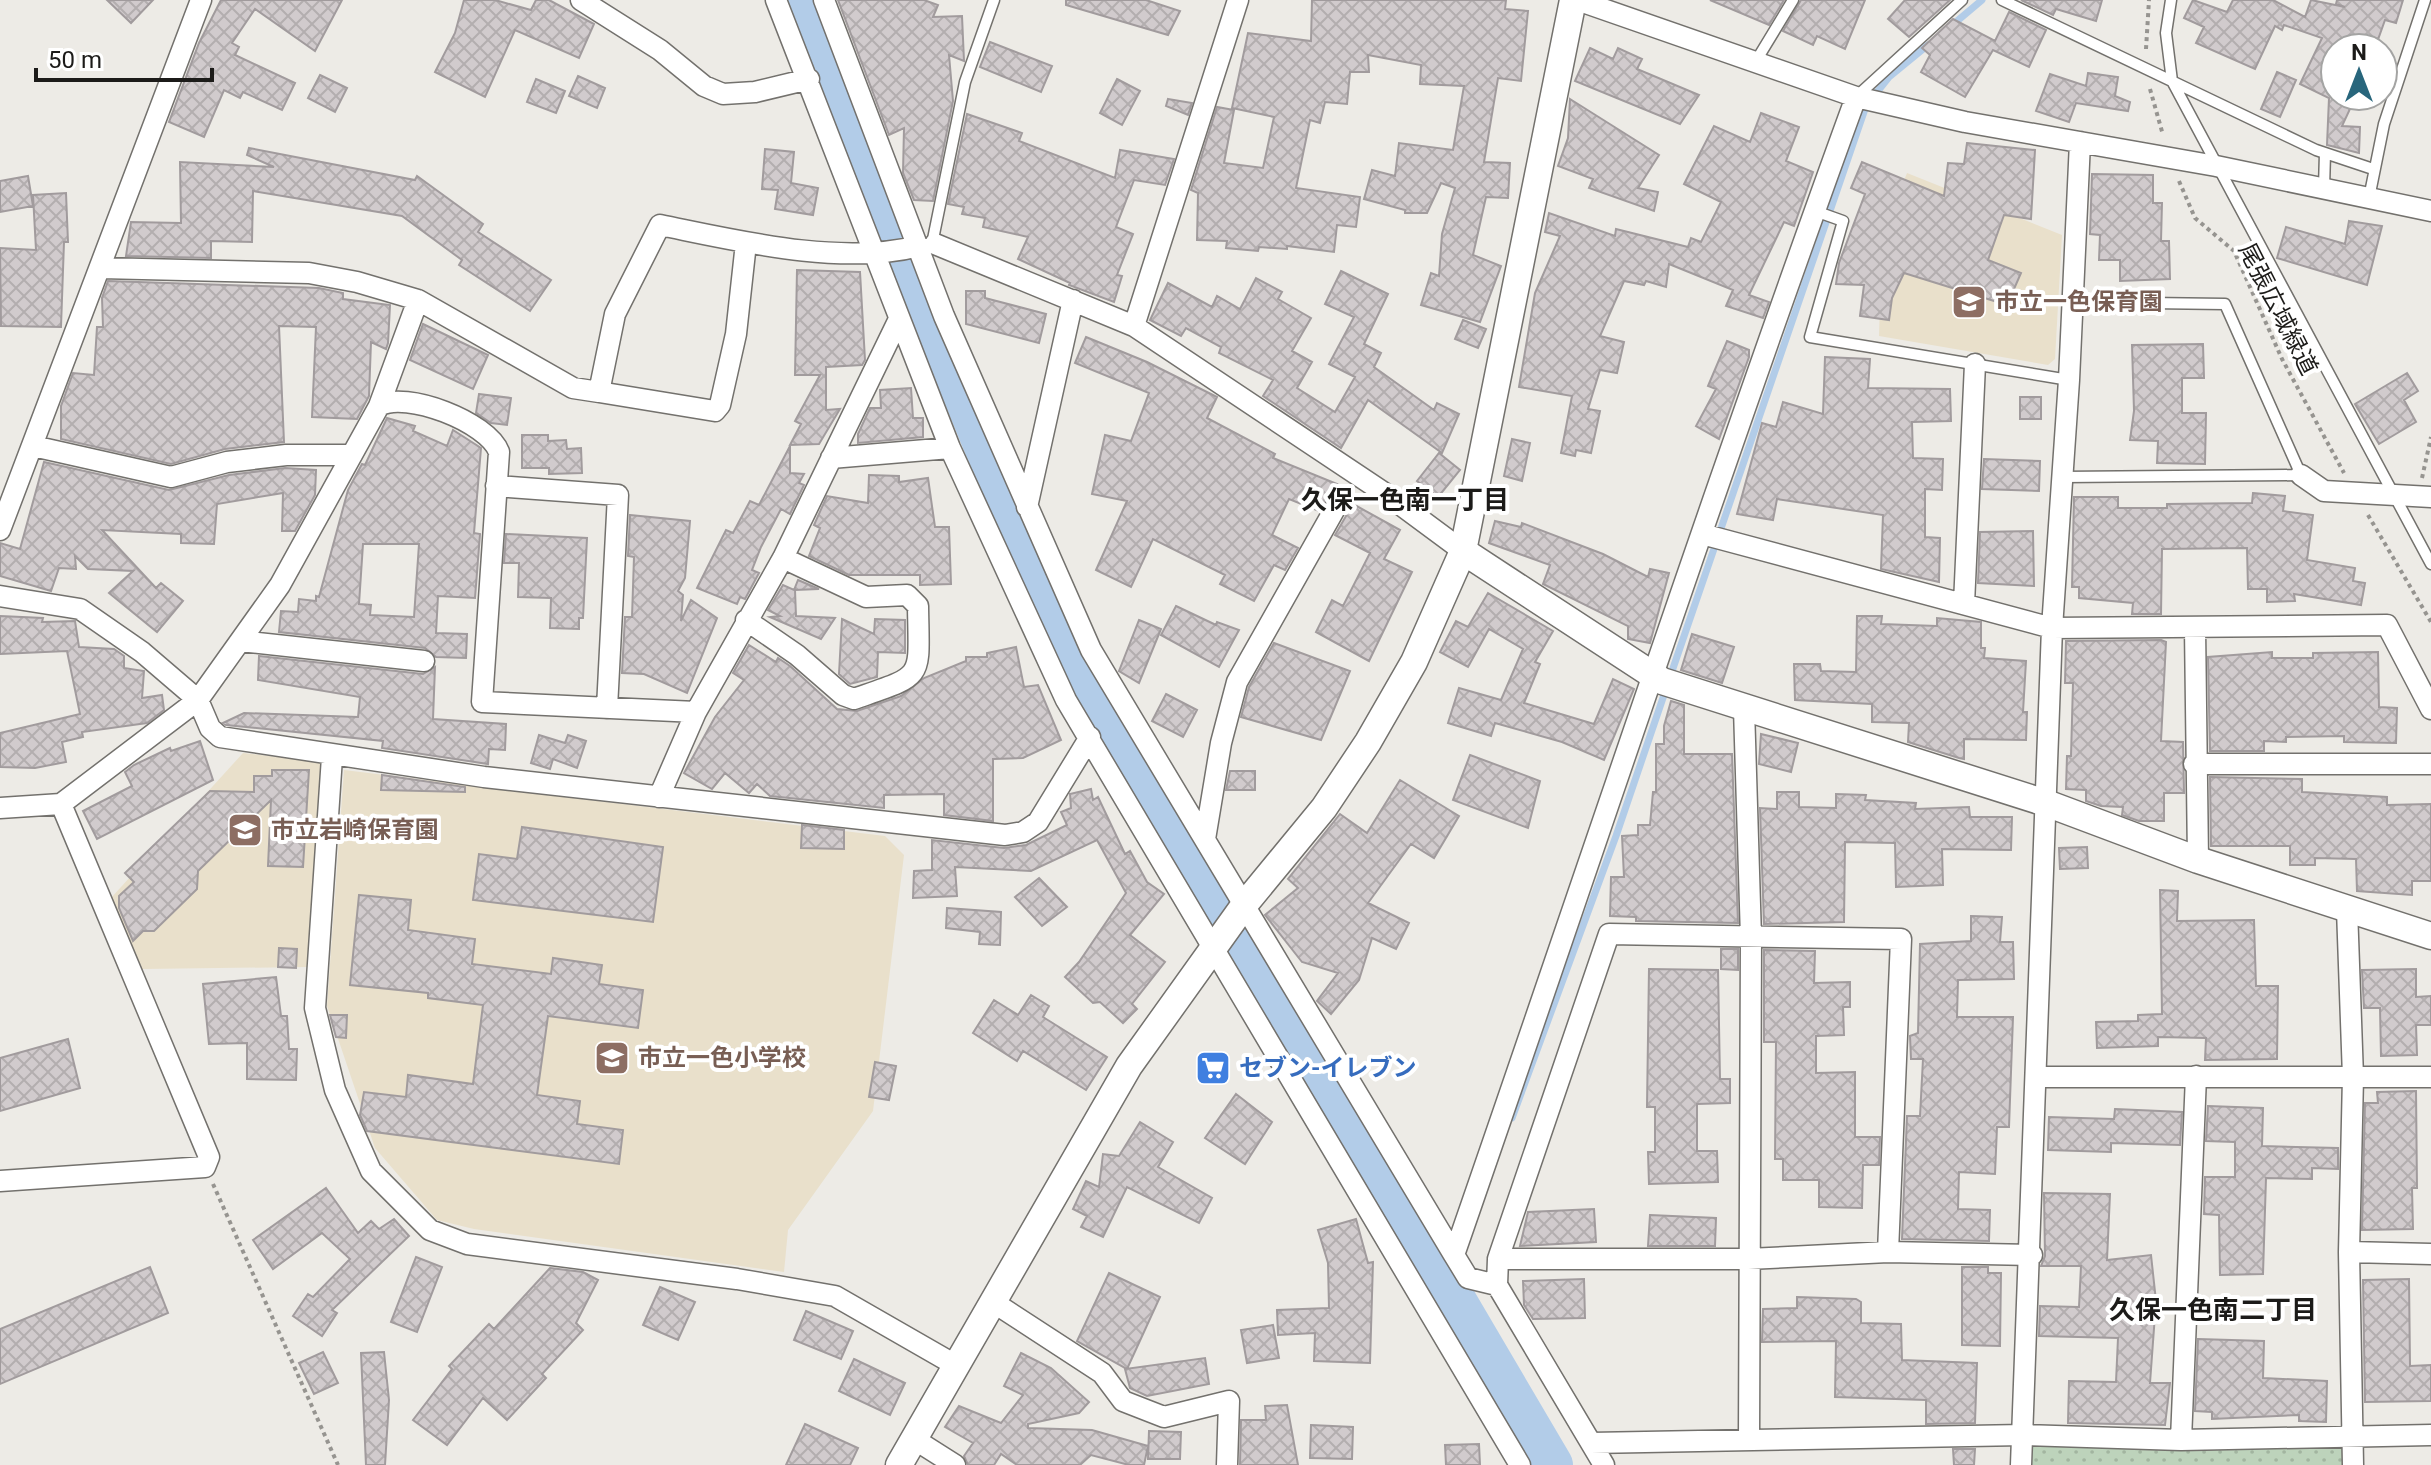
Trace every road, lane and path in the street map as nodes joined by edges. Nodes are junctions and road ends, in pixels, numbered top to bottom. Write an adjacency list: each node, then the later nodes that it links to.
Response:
1 (201, 0): 31 (street)
2 (776, 0): 16 (street)
3 (824, 0): 29 (street)
4 (994, 0): 29 (lane)
5 (1238, 0): 36 (street)
6 (1575, 0): 14 (street); 56 (street)
7 (1793, 0): 14 (lane)
8 (1962, 0): 18 (lane)
9 (2149, 0): 15 (path, 尾張広域緑道)
10 (2171, 0): 17 (lane)
11 (2425, 0): 23 (lane)
12 (2005, 1): 15 (lane)
13 (590, 2): 16 (street)
14 (1756, 61): 18 (street)
15 (2145, 68): 17 (lane); 21 (path, 尾張広域緑道)
16 (809, 79): 30 (street)
17 (2172, 81): 20 (lane); 22 (lane)
18 (1856, 97): 19 (street); 26 (street)
19 (2080, 142): 21 (street); 34 (street)
20 (2325, 153): 23 (lane); 24 (lane)
21 (2169, 158): 22 (street); 49 (path, 尾張広域緑道)
22 (2216, 166): 24 (street); 50 (lane)
23 (2373, 169): 25 (lane)
24 (2324, 188): 25 (street)
25 (2369, 198): 27 (street)
26 (1815, 211): 37 (lane); 55 (street)
27 (2431, 211)
28 (746, 243): 30 (street); 39 (street); 39 (street)
29 (927, 245): 30 (street); 33 (street); 53 (street)
30 (882, 254): 35 (street)
31 (101, 268): 32 (street); 42 (street)
32 (418, 300): 39 (street); 40 (street)
33 (1073, 300): 36 (street); 53 (street)
34 (2073, 302): 38 (street); 46 (lane)
35 (898, 321): 43 (street); 45 (street)
36 (1134, 326): 56 (street)
37 (1975, 364): 38 (lane); 60 (street)
38 (2069, 380): 47 (street)
39 (599, 392)
40 (379, 406): 44 (street); 48 (street)
41 (2431, 437): 51 (path)
42 (33, 446): 44 (street); 54 (street)
43 (950, 448): 45 (street); 73 (street)
44 (352, 455): 65 (street)
45 (831, 458): 57 (street)
46 (2301, 475): 47 (lane); 49 (street)
47 (2063, 477): 63 (street)
48 (496, 486): 69 (street); 69 (street)
49 (2355, 493): 50 (street); 62 (path, 尾張広域緑道)
50 (2394, 495): 51 (street); 58 (lane)
51 (2425, 496)
52 (1341, 498): 81 (street)
53 (1027, 507): 81 (street)
54 (0, 530)
55 (1702, 534): 60 (street); 67 (street)
56 (1463, 551): 67 (street); 83 (street)
57 (783, 558): 61 (street); 61 (street)
58 (2431, 564)
59 (0, 596): 68 (street)
60 (1964, 604): 63 (street)
61 (746, 620): 72 (street)
62 (2431, 622)
63 (2052, 628): 64 (street); 78 (street)
64 (2195, 628): 71 (street); 75 (street)
65 (240, 641): 66 (street); 68 (street)
66 (424, 661)
67 (1655, 677): 70 (street); 98 (street)
68 (198, 700): 74 (street); 79 (street)
69 (607, 708): 72 (street)
70 (1744, 708): 78 (street); 86 (street)
71 (2431, 709)
72 (696, 712): 77 (street)
73 (1090, 737): 77 (street); 87 (street)
74 (332, 757): 77 (street); 103 (street)
75 (2194, 764): 76 (street); 82 (street)
76 (2431, 764)
77 (659, 797)
78 (2046, 803): 82 (street); 89 (street)
79 (61, 804): 80 (street); 92 (street)
80 (0, 808)
81 (1205, 839): 83 (street)
82 (2198, 860): 84 (street)
83 (1245, 904): 87 (street); 98 (street)
84 (2347, 909): 85 (street); 90 (street)
85 (2431, 936)
86 (1751, 938): 94 (street); 99 (street); 100 (street)
87 (1214, 946): 102 (street); 115 (street)
88 (2196, 1076): 89 (street); 90 (street); 109 (street)
89 (2038, 1077): 97 (street)
90 (2353, 1077): 91 (street); 95 (street)
91 (2431, 1077)
92 (205, 1167): 93 (street); 111 (path)
93 (0, 1181)
94 (1888, 1252): 97 (street); 100 (street)
95 (2349, 1252): 96 (street); 105 (street)
96 (2431, 1254)
97 (2032, 1255): 104 (street)
98 (1455, 1257): 101 (street)
99 (1498, 1259): 100 (street); 101 (street)
100 (1748, 1259): 108 (street)
101 (1497, 1285): 110 (street)
102 (993, 1302): 103 (street); 114 (street)
103 (957, 1366): 107 (street)
104 (2023, 1435): 108 (street); 109 (street); 117 (street)
105 (2352, 1435): 106 (street); 109 (street); 118 (street)
106 (2431, 1435)
107 (914, 1439): 112 (street); 113 (street)
108 (1749, 1439): 110 (street)
109 (2181, 1440)
110 (1591, 1443): 116 (street)
111 (338, 1465)
112 (899, 1465)
113 (955, 1465)
114 (1227, 1465)
115 (1520, 1465)
116 (1604, 1465)
117 (2021, 1465)
118 (2353, 1465)

